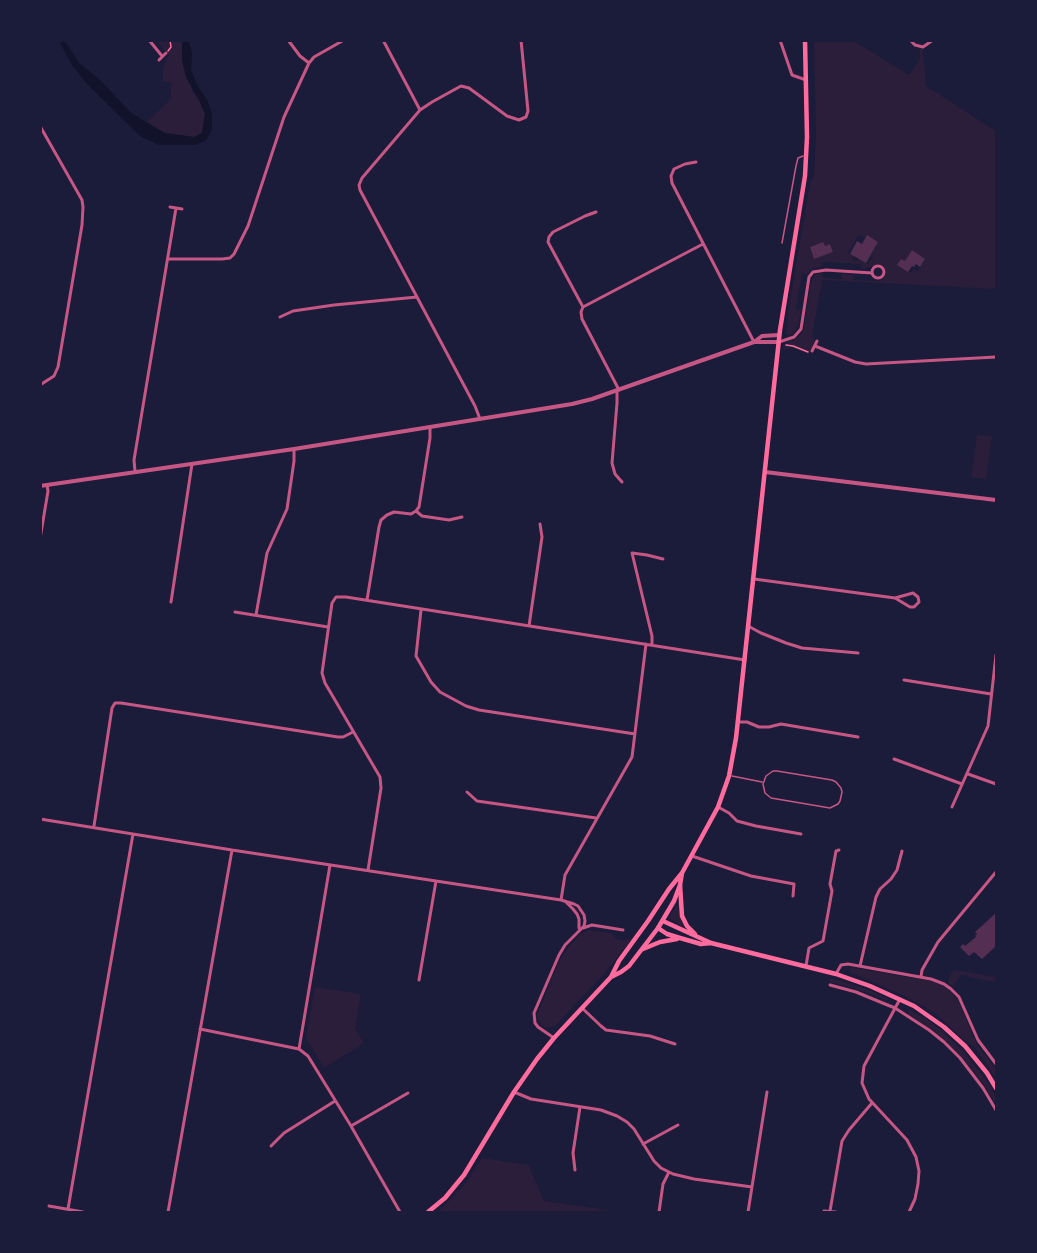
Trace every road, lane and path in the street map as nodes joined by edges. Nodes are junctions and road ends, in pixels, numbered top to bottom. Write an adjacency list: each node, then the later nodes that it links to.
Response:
1 (149, 40): 12 (street)
2 (170, 40): 11 (path)
3 (288, 40): 14 (street)
4 (344, 40): 14 (street)
5 (383, 40): 16 (street)
6 (521, 40): 16 (street)
7 (780, 40): 15 (street)
8 (805, 40): 15 (main road)
9 (910, 40): 10 (street)
10 (933, 40)
11 (166, 53): 12 (street)
12 (162, 56): 13 (street)
13 (159, 60)
14 (309, 63): 26 (street)
15 (806, 80): 18 (main road)
16 (420, 110): 28 (street)
17 (40, 126): 40 (street)
18 (807, 155): 24 (lane); 31 (main road)
19 (696, 162): 25 (street)
20 (170, 207): 21 (street)
21 (176, 208): 22 (street); 26 (street)
22 (182, 209)
23 (596, 212): 29 (street)
24 (783, 243)
25 (703, 244): 29 (street); 34 (street)
26 (168, 259): 46 (street)
27 (872, 273): 27 (street); 32 (street)
28 (417, 297): 30 (street); 42 (street)
29 (583, 307): 41 (street)
30 (280, 317)
31 (779, 335): 32 (street); 34 (street); 35 (main road)
32 (787, 339): 35 (street)
33 (817, 341): 37 (street)
34 (754, 342): 35 (street); 41 (street)
35 (778, 342): 47 (main road)
36 (786, 345): 38 (path)
37 (814, 346): 38 (street); 39 (street)
38 (813, 351)
39 (996, 357)
40 (40, 385)
41 (618, 390): 42 (street); 48 (street)
42 (480, 419): 43 (street)
43 (430, 427): 44 (street); 52 (street)
44 (294, 449): 45 (street); 63 (street)
45 (192, 464): 46 (street); 60 (street)
46 (135, 471): 49 (street)
47 (765, 472): 51 (street); 57 (main road)
48 (622, 482)
49 (47, 485): 50 (street); 55 (street)
50 (40, 486)
51 (996, 500)
52 (416, 511): 53 (street); 59 (street)
53 (462, 517)
54 (540, 524): 64 (street)
55 (40, 539)
56 (663, 559): 68 (street)
57 (754, 579): 58 (street); 65 (main road)
58 (895, 598): 58 (street)
59 (368, 600): 61 (street); 66 (street)
60 (171, 602)
61 (421, 610): 64 (street); 76 (street)
62 (235, 612): 63 (street)
63 (256, 615): 66 (street)
64 (530, 626): 67 (street)
65 (748, 626): 69 (street); 71 (main road)
66 (328, 627): 75 (street)
67 (646, 644): 68 (street); 76 (street)
68 (652, 645): 71 (street)
69 (858, 652)
70 (996, 655): 73 (street)
71 (745, 660): 74 (main road)
72 (904, 681): 73 (street)
73 (992, 694): 79 (street)
74 (738, 722): 77 (street); 80 (main road)
75 (353, 732): 89 (street); 97 (street)
76 (634, 734): 87 (street)
77 (858, 737)
78 (894, 759): 82 (street)
79 (968, 774): 82 (street); 83 (street)
80 (729, 776): 81 (lane); 85 (main road)
81 (763, 782): 81 (lane)
82 (962, 783): 86 (street)
83 (996, 784)
84 (467, 792): 87 (street)
85 (718, 807): 91 (street); 95 (main road)
86 (952, 807)
87 (596, 818): 103 (street)
88 (40, 819): 89 (street)
89 (94, 827): 90 (street)
90 (133, 834): 92 (street); 145 (street)
91 (801, 834)
92 (232, 850): 96 (street); 124 (street)
93 (839, 850): 114 (street)
94 (902, 851): 115 (street)
95 (692, 856): 99 (main road); 102 (street)
96 (330, 864): 97 (street); 127 (street)
97 (368, 870): 100 (street)
98 (996, 872): 118 (street)
99 (682, 873): 101 (main road); 104 (main road)
100 (436, 881): 103 (street); 119 (street)
101 (680, 885): 106 (main road); 110 (main road)
102 (793, 896)
103 (562, 900): 108 (street); 108 (street)
104 (653, 914): 105 (main road); 106 (main road)
105 (648, 921): 107 (main road); 117 (main road)
106 (663, 921): 107 (main road); 110 (main road)
107 (658, 928): 111 (main road); 113 (main road)
108 (579, 930): 109 (street); 125 (street)
109 (623, 930)
110 (700, 937): 112 (main road)
111 (680, 938): 112 (main road); 113 (main road)
112 (711, 943): 114 (main road)
113 (643, 949): 117 (main road)
114 (806, 966): 116 (main road)
115 (860, 966): 116 (street); 118 (street)
116 (836, 974): 121 (main road)
117 (611, 976): 122 (main road)
118 (921, 977): 128 (street)
119 (418, 980)
120 (830, 985): 123 (street)
121 (900, 999): 123 (street); 129 (main road)
122 (582, 1008): 125 (main road); 126 (street)
123 (895, 1008): 134 (street); 136 (street)
124 (200, 1029): 127 (street); 149 (street)
125 (554, 1038): 130 (main road)
126 (675, 1044)
127 (299, 1049): 133 (street)
128 (996, 1064)
129 (996, 1088)
130 (514, 1092): 135 (street); 151 (main road)
131 (767, 1092): 143 (street)
132 (408, 1093): 138 (street)
133 (335, 1101): 138 (street); 140 (street)
134 (872, 1103): 147 (street); 155 (street)
135 (580, 1107): 139 (street); 141 (street)
136 (996, 1110)
137 (678, 1125): 139 (street)
138 (351, 1126): 150 (street)
139 (643, 1144): 142 (street)
140 (271, 1146)
141 (574, 1170)
142 (669, 1172): 143 (street); 152 (street)
143 (752, 1187): 153 (street)
144 (49, 1206): 145 (street)
145 (68, 1209): 148 (street)
146 (825, 1210): 147 (street)
147 (830, 1211): 154 (street)
148 (83, 1212)
149 (168, 1212)
150 (400, 1212)
151 (428, 1212)
152 (659, 1212)
153 (748, 1212)
154 (836, 1212)
155 (909, 1212)

